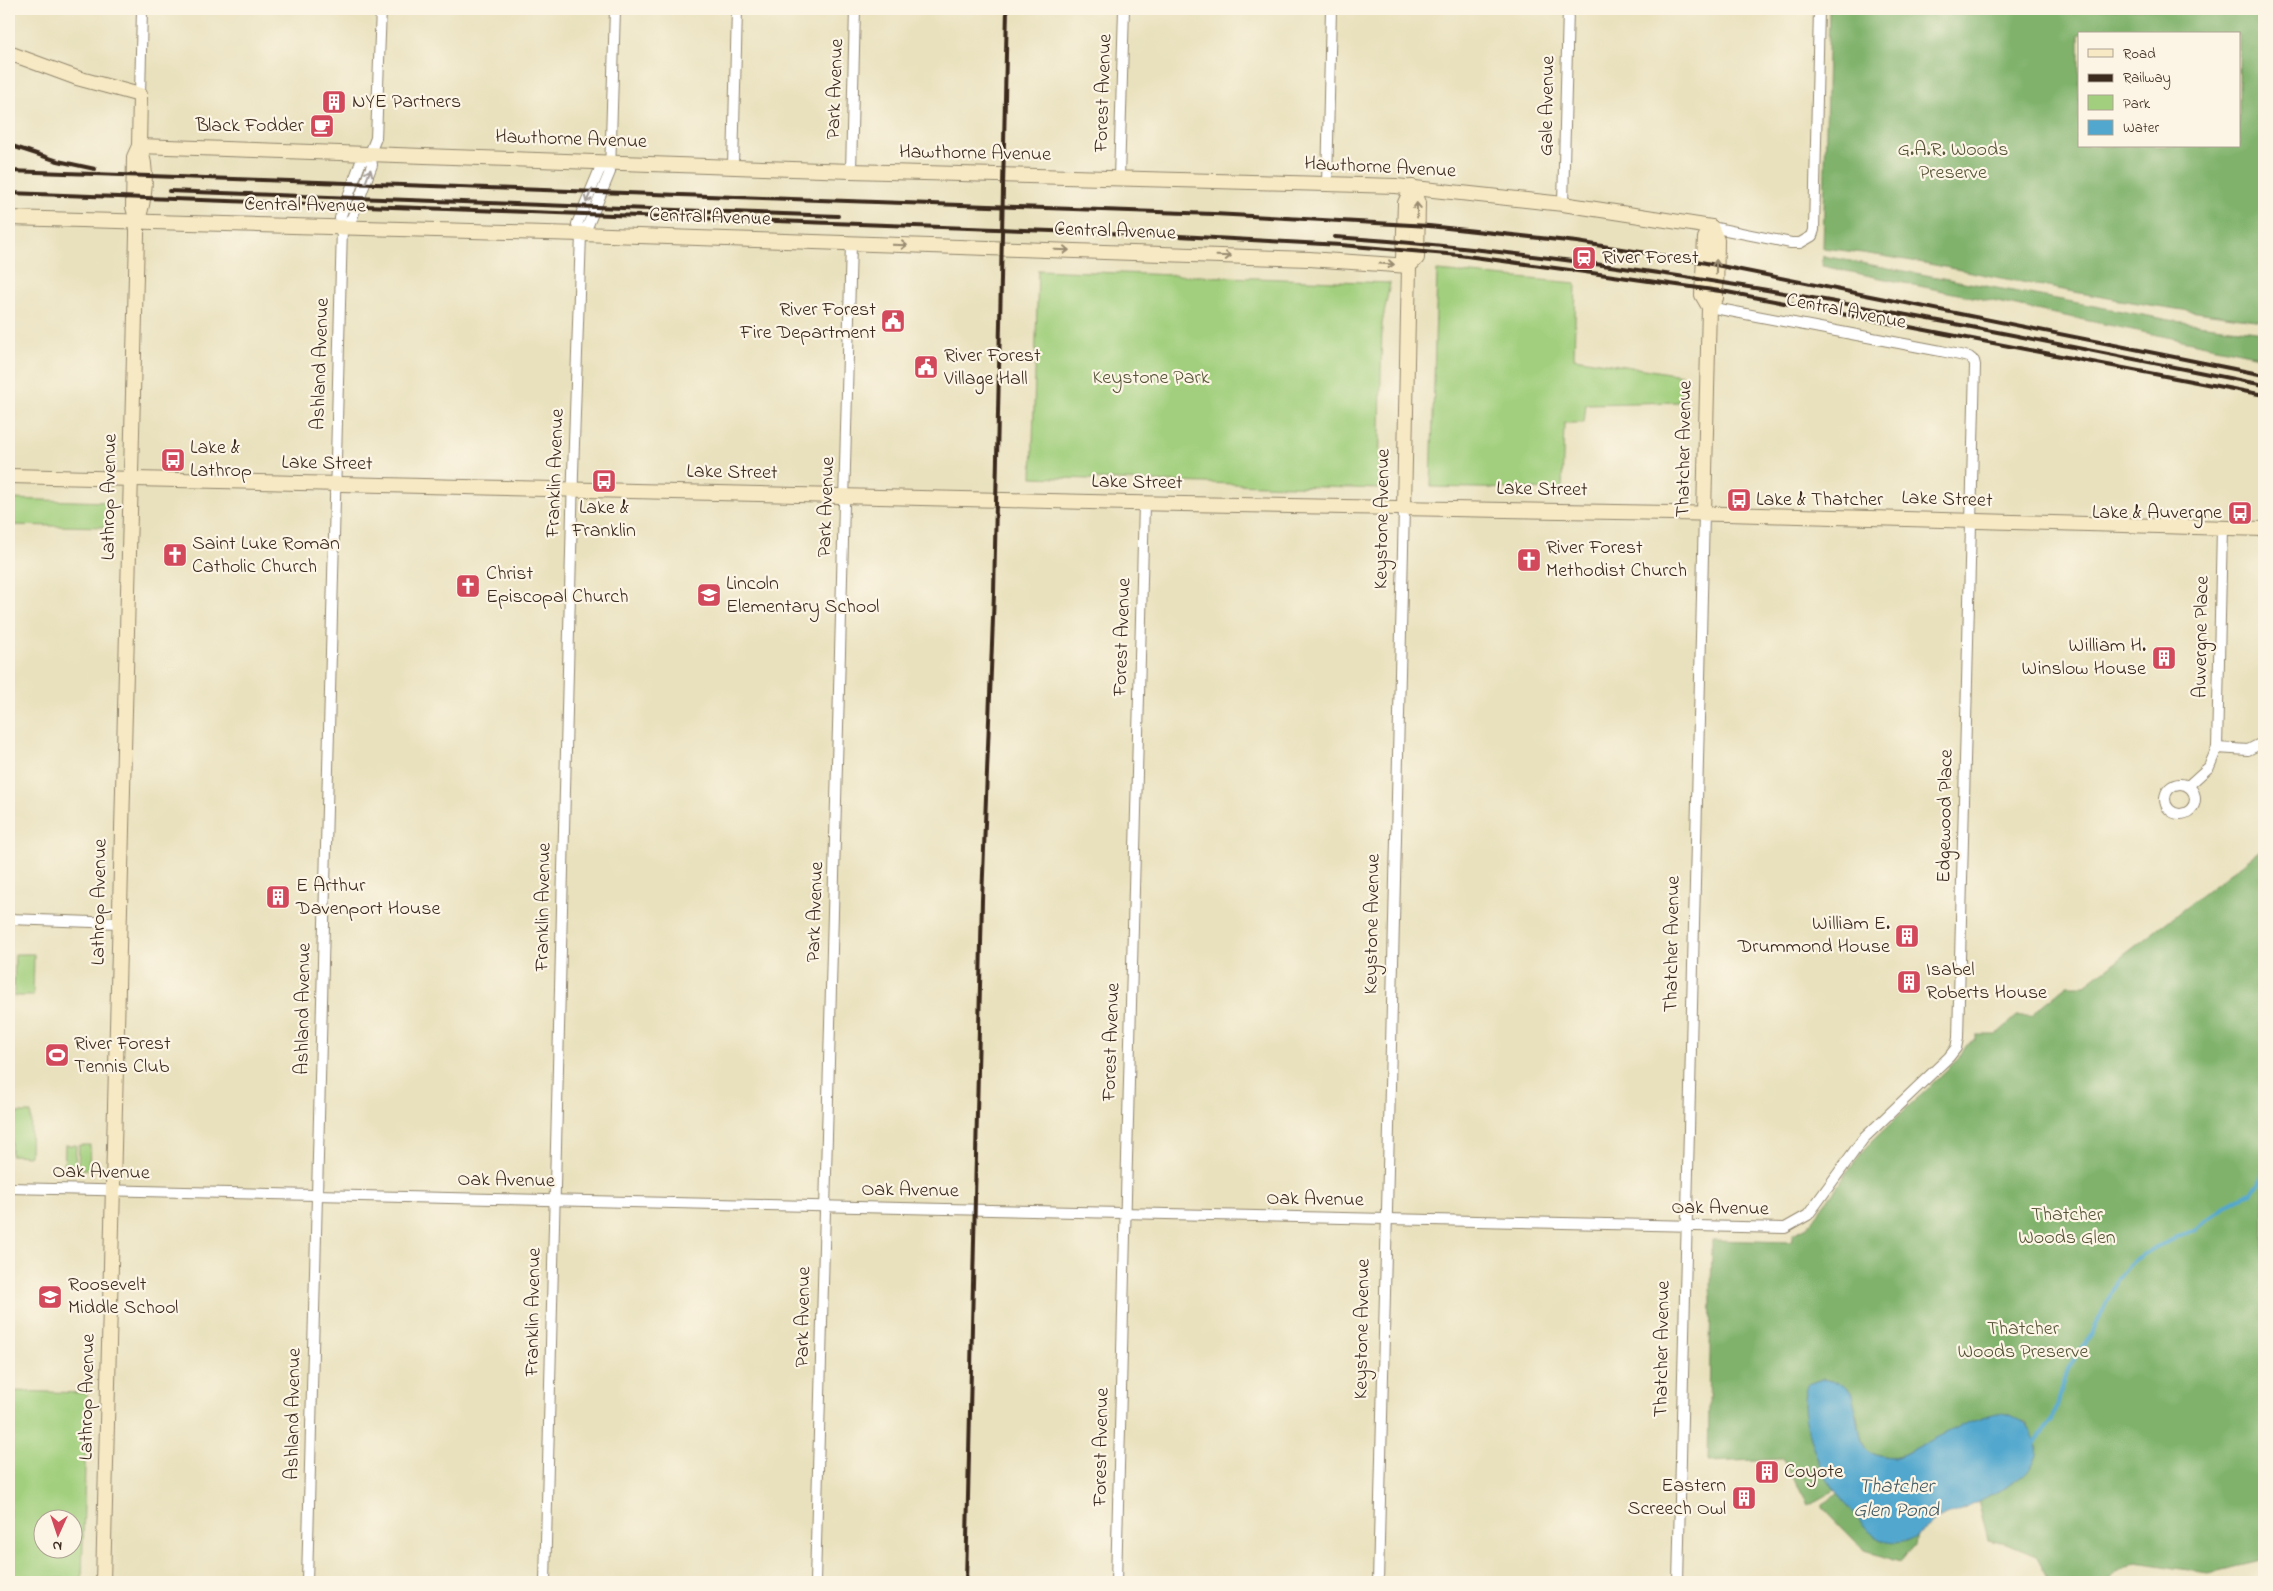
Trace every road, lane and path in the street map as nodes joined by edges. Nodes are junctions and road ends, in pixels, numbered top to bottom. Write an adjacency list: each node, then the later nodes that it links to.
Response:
1 (142, 9): 11 (street, Lathrop Avenue)
2 (381, 9): 13 (street, Ashland Avenue)
3 (615, 9): 14 (street)
4 (737, 9): 15 (street)
5 (855, 9): 16 (street, Park Avenue)
6 (1124, 9): 17 (street, Forest Avenue)
7 (1331, 9): 18 (street)
8 (1568, 9): 20 (street, Gale Avenue)
9 (1819, 9): 24 (street, Hawthorne Avenue)
10 (9, 53): 11 (street)
11 (140, 95): 12 (street, Lathrop Avenue)
12 (139, 146): 13 (street, Hawthorne Avenue); 22 (street, Lathrop Avenue)
13 (370, 153): 14 (street, Hawthorne Avenue); 23 (street, Ashland Avenue)
14 (609, 161): 15 (street, Hawthorne Avenue); 25 (street, Franklin Avenue)
15 (733, 166): 16 (street, Hawthorne Avenue)
16 (851, 171): 17 (street, Hawthorne Avenue)
17 (1119, 178): 18 (street, Hawthorne Avenue)
18 (1327, 185): 19 (street, Hawthorne Avenue)
19 (1412, 186): 20 (street, Hawthorne Avenue); 27 (street, Keystone Avenue)
20 (1563, 204): 24 (street, Hawthorne Avenue)
21 (9, 218): 22 (street, Central Avenue)
22 (137, 222): 23 (street, Central Avenue); 31 (street, Lathrop Avenue)
23 (342, 227): 25 (street, Central Avenue); 32 (street, Ashland Avenue)
24 (1711, 227): 28 (street, Thatcher Avenue)
25 (581, 234): 26 (street, Central Avenue); 33 (street, Franklin Avenue)
26 (851, 243): 27 (street, Central Avenue, one-way to 27); 34 (street, Park Avenue)
27 (1409, 266): 36 (street, Keystone Avenue)
28 (1709, 307): 29 (street, Central Avenue); 37 (street, Thatcher Avenue)
29 (1974, 360): 38 (street, Edgewood Place)
30 (9, 476): 31 (street, Lake Street)
31 (131, 478): 32 (street, Lake Street); 45 (street, Lathrop Avenue)
32 (335, 484): 33 (street, Lake Street); 48 (street, Ashland Avenue)
33 (572, 490): 34 (street, Lake Street); 49 (street, Franklin Avenue)
34 (845, 496): 35 (street, Lake Street); 50 (street, Park Avenue)
35 (1144, 503): 36 (street, Lake Street); 51 (street, Forest Avenue)
36 (1404, 508): 37 (street, Lake Street); 53 (street, Keystone Avenue)
37 (1704, 513): 38 (street, Lake Street); 54 (street, Thatcher Avenue)
38 (1971, 521): 39 (street, Lake Street); 52 (street, Edgewood Place)
39 (2222, 528): 40 (street, Lake Street); 42 (street, Auvergne Place)
40 (2264, 529)
41 (2264, 742): 42 (street)
42 (2217, 748): 43 (street)
43 (2188, 786)
44 (9, 919): 45 (street)
45 (120, 923): 47 (street, Lathrop Avenue)
46 (9, 1188): 47 (street, Oak Avenue)
47 (113, 1190): 48 (street, Oak Avenue); 55 (street, Lathrop Avenue)
48 (317, 1195): 49 (street, Oak Avenue); 56 (street, Ashland Avenue)
49 (554, 1199): 50 (street, Oak Avenue); 57 (street, Franklin Avenue)
50 (825, 1206): 51 (street, Oak Avenue); 58 (street, Park Avenue)
51 (1125, 1213): 53 (street, Oak Avenue); 59 (street, Forest Avenue)
52 (1808, 1215): 54 (street, Oak Avenue)
53 (1386, 1219): 54 (street, Oak Avenue); 60 (street, Keystone Avenue)
54 (1686, 1225): 61 (street, Thatcher Avenue)
55 (103, 1582)
56 (308, 1582)
57 (545, 1582)
58 (815, 1582)
59 (1116, 1582)
60 (1378, 1582)
61 (1678, 1582)

